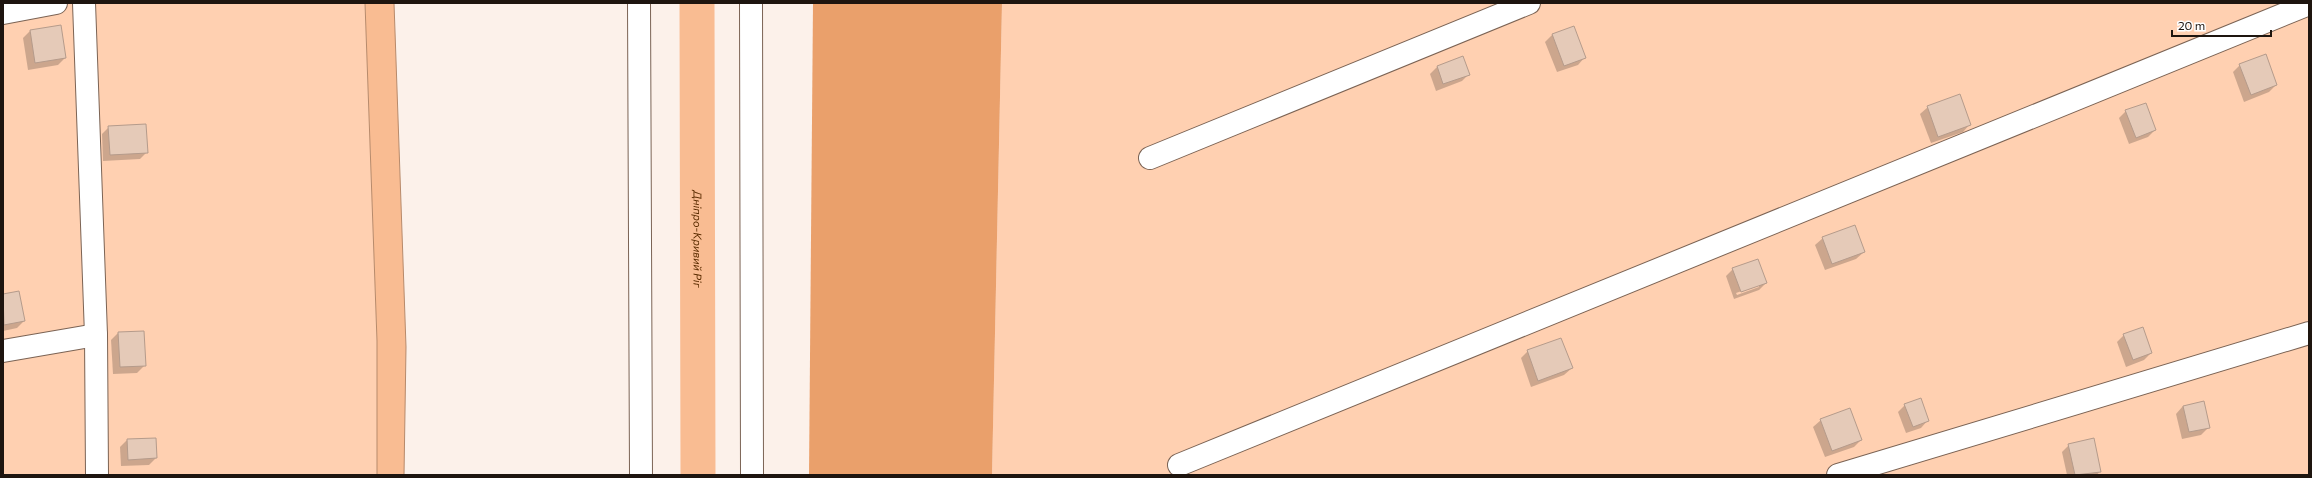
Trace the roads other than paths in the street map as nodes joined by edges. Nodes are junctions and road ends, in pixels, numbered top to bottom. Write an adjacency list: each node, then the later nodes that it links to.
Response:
1 (56, 3): 7 (street)
2 (84, 3): 10 (street)
3 (639, 3): 14 (street)
4 (751, 3): 15 (street)
5 (1529, 3): 8 (street)
6 (2309, 4): 12 (street)
7 (3, 13)
8 (1150, 158)
9 (2309, 333): 16 (street)
10 (96, 335): 11 (street); 13 (street)
11 (3, 351)
12 (1179, 465)
13 (97, 475)
14 (641, 475)
15 (752, 475)
16 (1838, 475)

